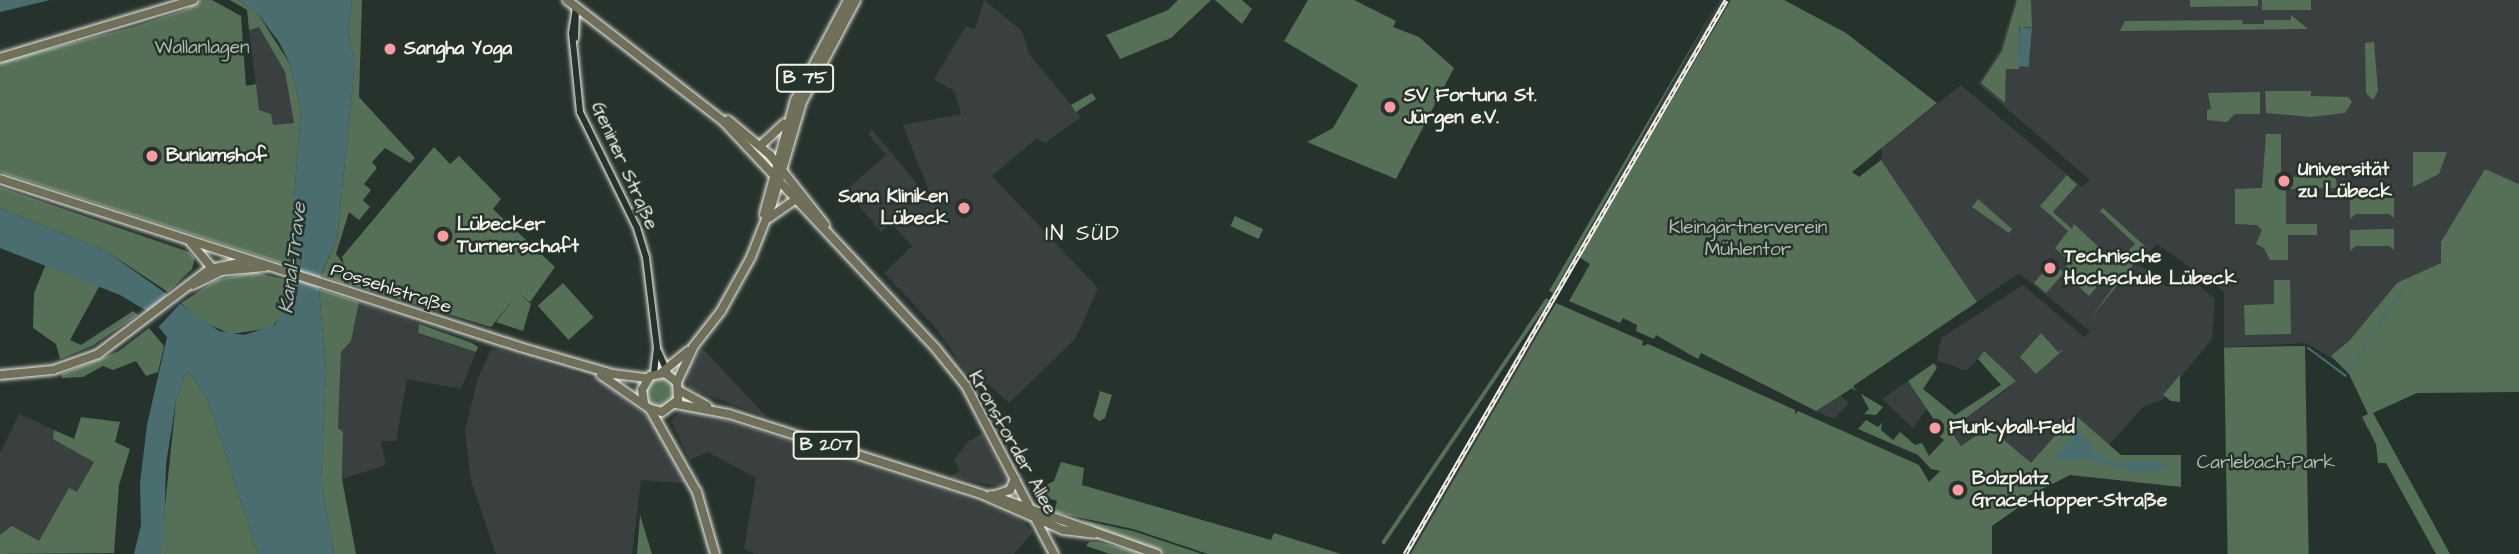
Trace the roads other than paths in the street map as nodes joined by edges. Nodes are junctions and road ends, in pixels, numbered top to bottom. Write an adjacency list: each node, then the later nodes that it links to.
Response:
1 (193, 0): 6 (main road)
2 (567, 0): 5 (main road, Kronsforder Allee)
3 (848, 0): 8 (main road, B 75)
4 (856, 0): 10 (main road, B 75)
5 (576, 8): 7 (main road, Kronsforder Allee); 23 (street, Geniner Straße)
6 (0, 58)
7 (710, 110): 9 (main road, Kronsforder Allee); 10 (main road, Kronsforder Allee)
8 (789, 116): 9 (main road); 10 (main road, B 75)
9 (760, 146): 10 (main road, Kronsforder Allee)
10 (777, 170): 12 (main road, Kronsforder Allee); 13 (main road, B 75); 14 (main road, Kronsforder Allee); 15 (main road, B 75)
11 (0, 179): 16 (main road, Possehlstraße)
12 (796, 199): 13 (main road); 14 (main road, Kronsforder Allee)
13 (767, 220): 15 (main road, B 75)
14 (825, 225): 34 (main road, Kronsforder Allee)
15 (757, 243): 22 (main road, B 75)
16 (203, 248): 17 (main road, Possehlstraße); 19 (main road); 20 (main road)
17 (259, 262): 18 (main road, Possehlstraße); 19 (main road)
18 (274, 267): 19 (main road); 24 (main road, Possehlstraße)
19 (217, 269): 20 (main road); 21 (main road)
20 (197, 277): 21 (main road)
21 (188, 287): 26 (main road)
22 (693, 347): 25 (main road, B 75); 27 (main road, B 75)
23 (657, 348): 25 (street, Geniner Straße); 25 (street, Geniner Straße)
24 (566, 361): 25 (main road, Possehlstraße); 30 (main road, Possehlstraße)
25 (659, 374): 27 (main road); 30 (main road)
26 (0, 375)
27 (677, 382): 28 (main road)
28 (680, 391): 29 (main road); 31 (main road, B 207)
29 (676, 404): 31 (main road, B 207); 32 (main road)
30 (647, 405): 32 (main road); 33 (main road)
31 (709, 408): 35 (main road, B 207)
32 (667, 411): 33 (main road)
33 (670, 439): 42 (main road)
34 (1015, 479): 36 (main road); 37 (main road, Kronsforder Allee)
35 (981, 494): 36 (main road, B 207); 38 (main road, B 207)
36 (994, 495): 37 (main road, B 207)
37 (1030, 509): 38 (main road, Kronsforder Allee); 40 (main road, B 207)
38 (1036, 519): 39 (main road, B 207); 41 (main road, Kronsforder Allee)
39 (1063, 530): 40 (main road, B 207); 41 (main road)
40 (1094, 534): 43 (main road, B 207)
41 (1052, 550)
42 (715, 554)
43 (1157, 554)

